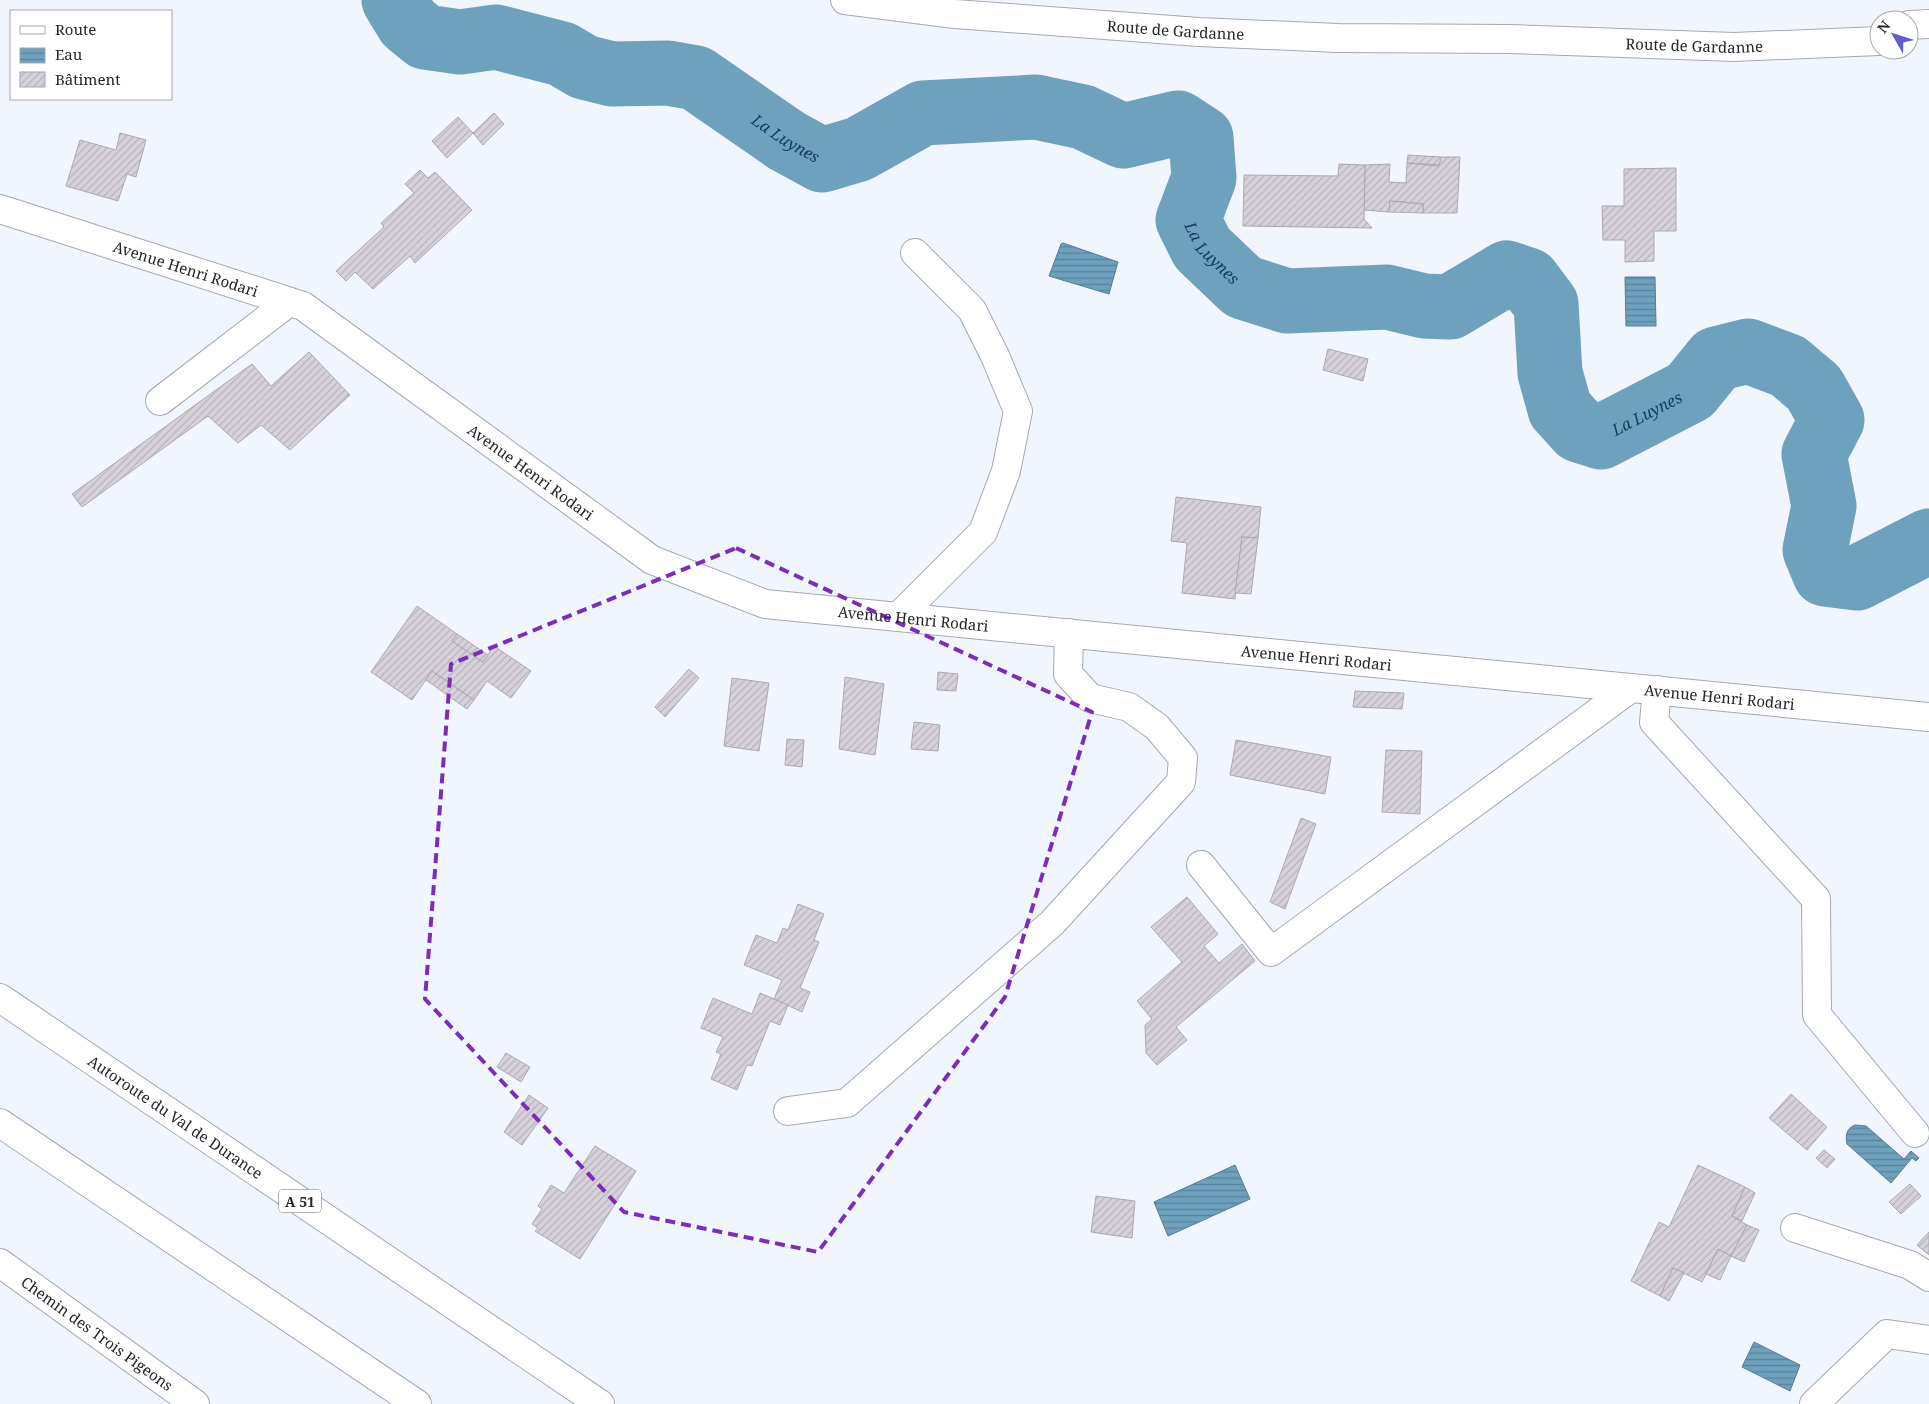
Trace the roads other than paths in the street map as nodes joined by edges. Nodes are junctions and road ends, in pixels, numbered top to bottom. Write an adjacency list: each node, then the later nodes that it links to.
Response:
1 (845, 0): 3 (main road, Route de Gardanne)
2 (1869, 26): 3 (main road, Route de Gardanne)
3 (1509, 39): 4 (main road, Route de Gardanne)
4 (1869, 41)
5 (0, 209): 7 (main road, Avenue Henri Rodari)
6 (915, 253): 9 (main road)
7 (289, 302): 8 (main road); 9 (main road, Avenue Henri Rodari)
8 (160, 401)
9 (898, 617): 10 (main road, Avenue Henri Rodari)
10 (1069, 633): 11 (main road, Avenue Henri Rodari); 15 (main road)
11 (1644, 689): 12 (main road, Avenue Henri Rodari); 13 (main road); 17 (main road)
12 (1929, 717)
13 (1201, 865)
14 (0, 998): 24 (main road, Autoroute du Val de Durance / A 51)
15 (788, 1111)
16 (0, 1123): 23 (main road)
17 (1915, 1133)
18 (1794, 1228): 20 (main road)
19 (0, 1263): 22 (main road, Chemin des Trois Pigeons)
20 (1929, 1277)
21 (1929, 1340): 25 (main road)
22 (194, 1404)
23 (417, 1404)
24 (600, 1404)
25 (1814, 1404)

